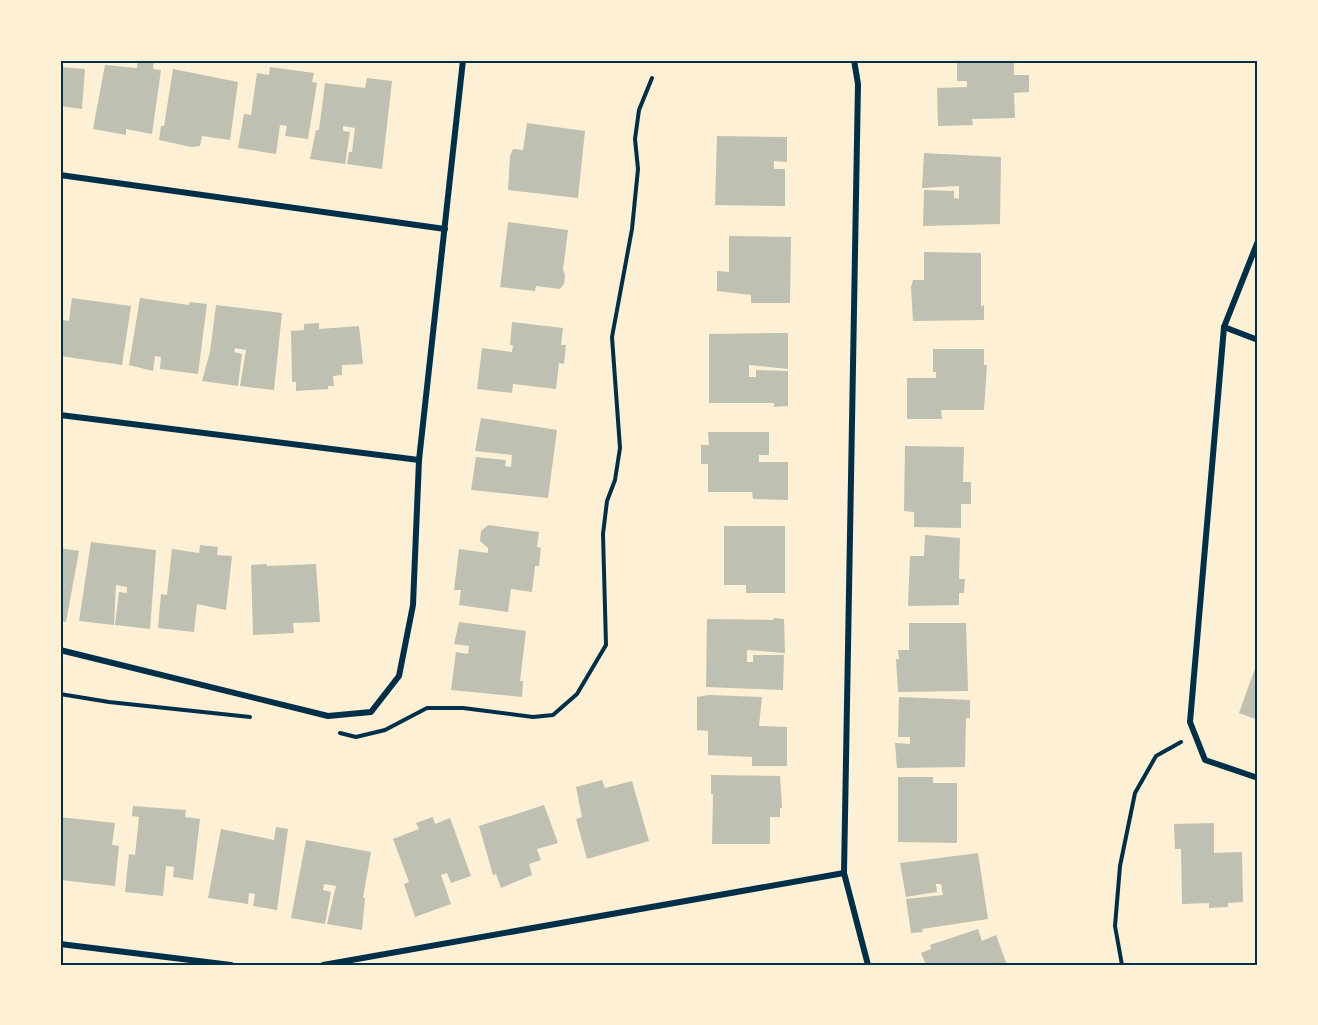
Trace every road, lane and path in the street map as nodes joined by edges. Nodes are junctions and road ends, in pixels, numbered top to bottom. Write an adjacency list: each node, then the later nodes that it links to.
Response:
1 (463, 60): 5 (street)
2 (854, 60): 17 (street)
3 (652, 78): 14 (path)
4 (60, 175): 5 (street)
5 (445, 229): 10 (street)
6 (1258, 241): 7 (street)
7 (1224, 327): 8 (street); 15 (street)
8 (1258, 340)
9 (60, 415): 10 (street)
10 (419, 460): 11 (street)
11 (60, 650)
12 (60, 694): 13 (path)
13 (252, 717)
14 (331, 731)
15 (1194, 734): 16 (street); 22 (path)
16 (1258, 778)
17 (844, 873): 20 (street); 21 (street)
18 (60, 944): 19 (street)
19 (231, 965)
20 (323, 965)
21 (868, 965)
22 (1122, 965)

